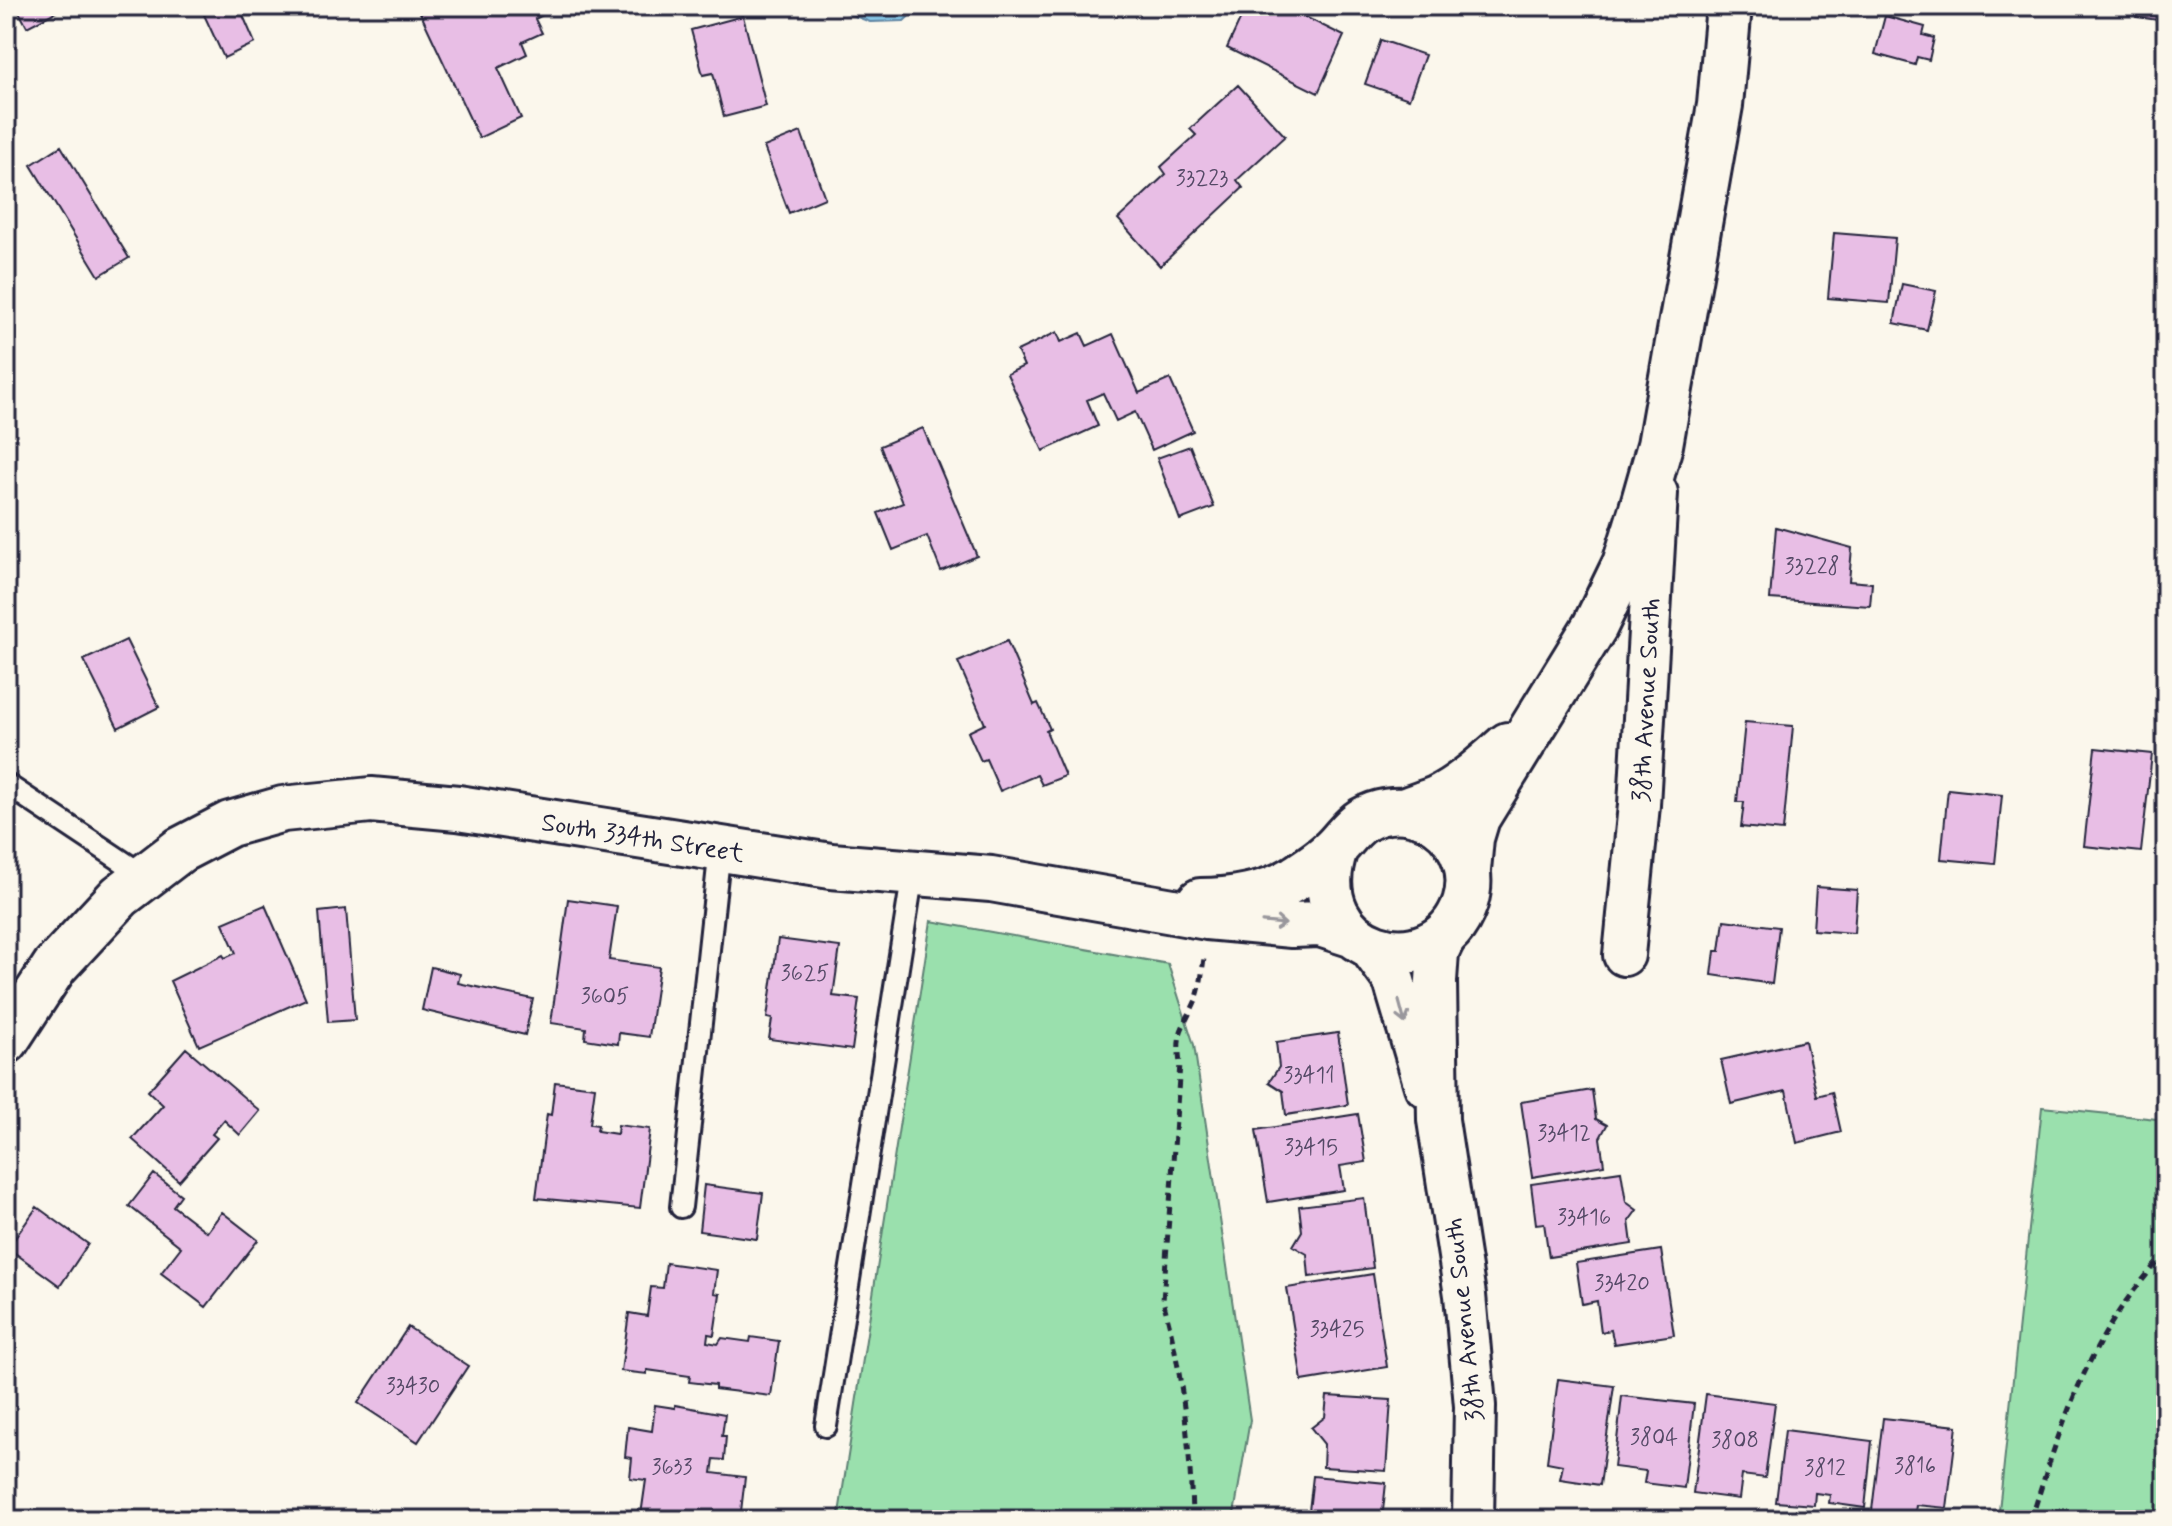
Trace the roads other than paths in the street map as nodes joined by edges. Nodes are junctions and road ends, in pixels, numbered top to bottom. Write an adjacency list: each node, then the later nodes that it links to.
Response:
1 (1729, 6): 2 (street, 38th Avenue South)
2 (1660, 445): 3 (street, 38th Avenue South); 14 (street, 38th Avenue South)
3 (1537, 720): 5 (street); 8 (street, 38th Avenue South)
4 (6, 784): 10 (lane)
5 (1406, 810): 7 (street); 8 (street)
6 (720, 848): 9 (street, South 334th Street); 10 (street, South 334th Street); 17 (lane)
7 (1335, 849): 11 (street, South 334th Street); 13 (street)
8 (1468, 870): 12 (street)
9 (913, 872): 11 (street, South 334th Street); 18 (lane)
10 (146, 877): 15 (street, South 334th Street)
11 (1114, 900): 13 (street, South 334th Street, one-way to 13)
12 (1448, 931): 13 (street); 16 (street, 38th Avenue South)
13 (1359, 939): 16 (street, 38th Avenue South, one-way to 16)
14 (1624, 955)
15 (6, 1041)
16 (1438, 1120): 19 (street, 38th Avenue South)
17 (681, 1207)
18 (826, 1426)
19 (1473, 1520)

